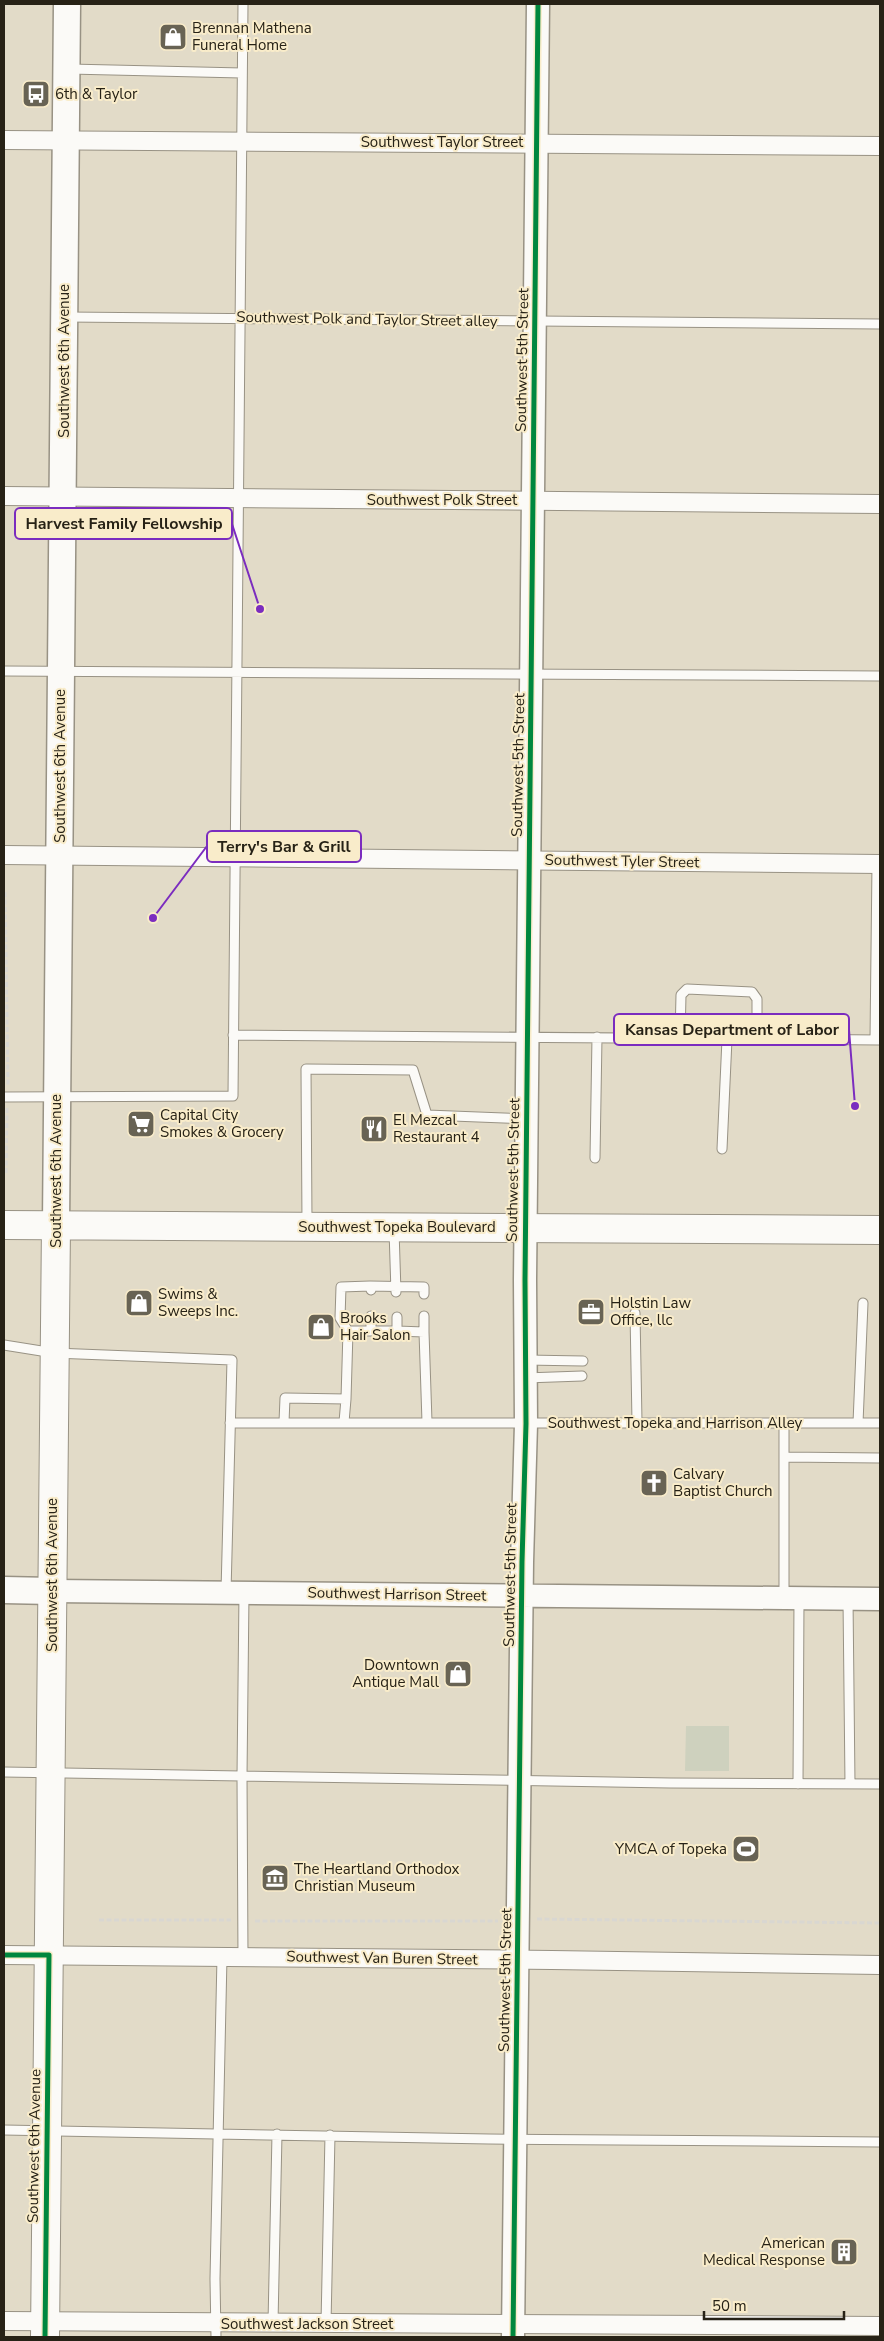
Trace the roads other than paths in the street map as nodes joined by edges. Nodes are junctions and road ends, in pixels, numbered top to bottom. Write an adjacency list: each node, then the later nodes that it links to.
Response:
1 (67, 4): 4 (main road, Southwest 6th Avenue)
2 (243, 4): 5 (lane)
3 (538, 4): 9 (street, Southwest 5th Street)
4 (66, 68): 5 (lane); 7 (main road, Southwest 6th Avenue)
5 (242, 73): 8 (lane)
6 (4, 140): 7 (street, Southwest Taylor Street)
7 (66, 141): 8 (street, Southwest Taylor Street); 11 (main road, Southwest 6th Avenue)
8 (241, 142): 9 (street, Southwest Taylor Street); 12 (lane)
9 (537, 142): 10 (street, Southwest Taylor Street); 13 (street, Southwest 5th Street)
10 (880, 146)
11 (64, 317): 12 (lane, Southwest Polk and Taylor Street alley); 16 (main road, Southwest 6th Avenue)
12 (240, 317): 13 (lane, Southwest Polk and Taylor Street alley); 17 (lane)
13 (535, 320): 14 (lane, Southwest Polk and Taylor Street alley); 18 (street, Southwest 5th Street)
14 (880, 324)
15 (4, 496): 16 (street, Southwest Polk Street)
16 (62, 497): 17 (street, Southwest Polk Street); 21 (main road, Southwest 6th Avenue)
17 (238, 498): 18 (street, Southwest Polk Street); 22 (lane)
18 (533, 500): 19 (street, Southwest Polk Street); 23 (street, Southwest 5th Street)
19 (880, 504)
20 (4, 671): 21 (lane)
21 (61, 672): 22 (lane); 26 (main road, Southwest 6th Avenue)
22 (236, 673): 23 (lane); 27 (lane)
23 (531, 674): 24 (lane); 28 (street, Southwest 5th Street)
24 (880, 676)
25 (4, 855): 26 (street, Southwest Tyler Street)
26 (59, 855): 27 (street, Southwest Tyler Street); 38 (main road, Southwest 6th Avenue)
27 (235, 857): 28 (street, Southwest Tyler Street); 30 (lane)
28 (529, 860): 29 (street, Southwest Tyler Street); 31 (street, Southwest 5th Street)
29 (878, 864): 36 (lane)
30 (233, 1035): 31 (lane); 38 (lane)
31 (527, 1036): 32 (lane); 39 (street, Southwest 5th Street)
32 (597, 1037): 33 (lane); 41 (lane)
33 (680, 1038): 34 (lane); 35 (lane)
34 (727, 1039): 35 (lane); 40 (lane)
35 (757, 1039): 36 (lane)
36 (878, 1040)
37 (6, 1097): 38 (lane)
38 (57, 1097): 43 (main road, Southwest 6th Avenue)
39 (526, 1119): 44 (lane); 46 (street, Southwest 5th Street)
40 (722, 1148)
41 (595, 1158)
42 (4, 1225): 43 (main road, Southwest Topeka Boulevard)
43 (56, 1225): 44 (main road, Southwest Topeka Boulevard); 60 (main road, Southwest 6th Avenue)
44 (307, 1227): 45 (main road, Southwest Topeka Boulevard)
45 (394, 1227): 46 (main road, Southwest Topeka Boulevard); 48 (lane)
46 (525, 1228): 47 (main road, Southwest Topeka Boulevard); 62 (street, Southwest 5th Street)
47 (880, 1230)
48 (396, 1290): 49 (lane); 55 (lane)
49 (424, 1294)
50 (862, 1303): 71 (lane)
51 (635, 1313): 69 (lane)
52 (371, 1316): 56 (lane)
53 (424, 1316): 58 (lane)
54 (397, 1317): 57 (lane)
55 (348, 1331): 56 (lane); 64 (lane)
56 (371, 1331): 57 (lane)
57 (397, 1331): 58 (lane)
58 (424, 1332): 68 (lane)
59 (4, 1345): 60 (lane)
60 (54, 1353): 65 (lane); 77 (main road, Southwest 6th Avenue)
61 (584, 1361): 62 (lane)
62 (525, 1369): 63 (lane); 73 (street, Southwest 5th Street)
63 (582, 1376)
64 (346, 1399): 66 (lane); 67 (lane)
65 (230, 1422): 66 (lane, Southwest Topeka and Harrison Alley); 78 (lane)
66 (284, 1422): 67 (lane, Southwest Topeka and Harrison Alley)
67 (344, 1422): 68 (lane, Southwest Topeka and Harrison Alley)
68 (427, 1422): 73 (lane, Southwest Topeka and Harrison Alley)
69 (637, 1422): 70 (lane, Southwest Topeka and Harrison Alley); 73 (lane, Southwest Topeka and Harrison Alley)
70 (784, 1422): 71 (lane, Southwest Topeka and Harrison Alley); 74 (lane)
71 (858, 1423): 72 (lane, Southwest Topeka and Harrison Alley)
72 (880, 1423)
73 (526, 1424): 79 (street, Southwest 5th Street)
74 (784, 1457): 75 (lane); 80 (lane)
75 (880, 1458)
76 (4, 1590): 77 (main road, Southwest Harrison Street)
77 (52, 1591): 78 (street, Southwest Harrison Street); 84 (main road, Southwest 6th Avenue)
78 (235, 1593): 79 (street, Southwest Harrison Street); 85 (lane)
79 (521, 1596): 80 (street, Southwest Harrison Street); 86 (street, Southwest 5th Street)
80 (791, 1598): 81 (street, Southwest Harrison Street); 87 (lane)
81 (848, 1599): 82 (street, Southwest Harrison Street); 88 (lane)
82 (880, 1599)
83 (4, 1772): 84 (lane)
84 (50, 1772): 85 (lane); 91 (main road, Southwest 6th Avenue)
85 (242, 1776): 86 (lane); 93 (lane)
86 (519, 1781): 87 (lane); 94 (street, Southwest 5th Street)
87 (798, 1784): 88 (lane)
88 (850, 1784): 89 (lane)
89 (880, 1784)
90 (4, 1955): 91 (street, Southwest Van Buren Street)
91 (49, 1955): 92 (street, Southwest Van Buren Street); 96 (main road, Southwest 6th Avenue)
92 (222, 1957): 93 (street, Southwest Van Buren Street); 98 (lane)
93 (243, 1957): 94 (street, Southwest Van Buren Street)
94 (517, 1960): 95 (street, Southwest Van Buren Street); 101 (street, Southwest 5th Street)
95 (880, 1966)
96 (47, 2129): 97 (lane); 98 (lane); 107 (main road, Southwest 6th Avenue)
97 (4, 2130)
98 (218, 2132): 99 (lane); 108 (lane)
99 (277, 2134): 100 (lane); 104 (lane)
100 (330, 2135): 101 (lane); 105 (lane)
101 (515, 2138): 102 (lane); 109 (street, Southwest 5th Street)
102 (880, 2142)
103 (4, 2322): 107 (street, Southwest Jackson Street)
104 (273, 2323): 105 (street, Southwest Jackson Street); 108 (street, Southwest Jackson Street)
105 (326, 2324): 109 (street, Southwest Jackson Street)
106 (880, 2326): 109 (street, Southwest Jackson Street)
107 (45, 2330): 108 (street, Southwest Jackson Street)
108 (216, 2330)
109 (513, 2331)

